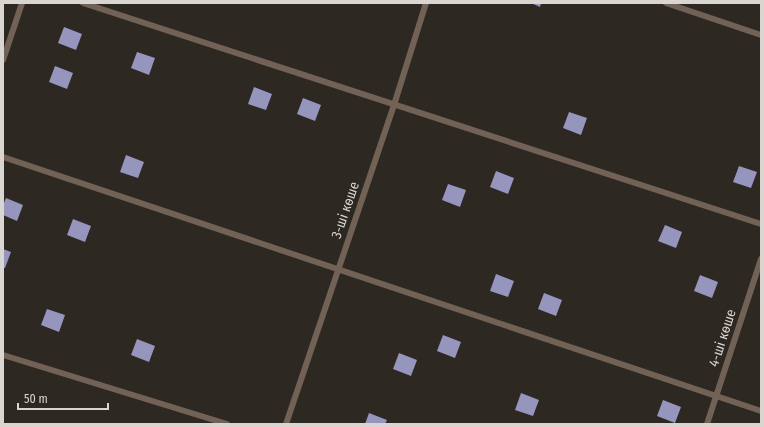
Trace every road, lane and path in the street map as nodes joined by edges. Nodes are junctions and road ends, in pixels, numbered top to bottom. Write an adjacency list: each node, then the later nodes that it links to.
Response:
1 (22, 3): 6 (lane)
2 (83, 3): 7 (lane)
3 (426, 3): 7 (lane, 3-ші көше)
4 (666, 3): 5 (lane)
5 (761, 35)
6 (3, 60)
7 (394, 105): 9 (lane); 11 (lane, 3-ші көше)
8 (3, 157): 11 (lane)
9 (761, 224)
10 (761, 259): 13 (lane, 4-ші көше)
11 (338, 269): 13 (lane); 16 (lane, 3-ші көше)
12 (3, 355): 15 (lane)
13 (716, 396): 14 (lane); 17 (lane, 4-ші көше)
14 (761, 411)
15 (227, 424)
16 (286, 424)
17 (706, 424)

